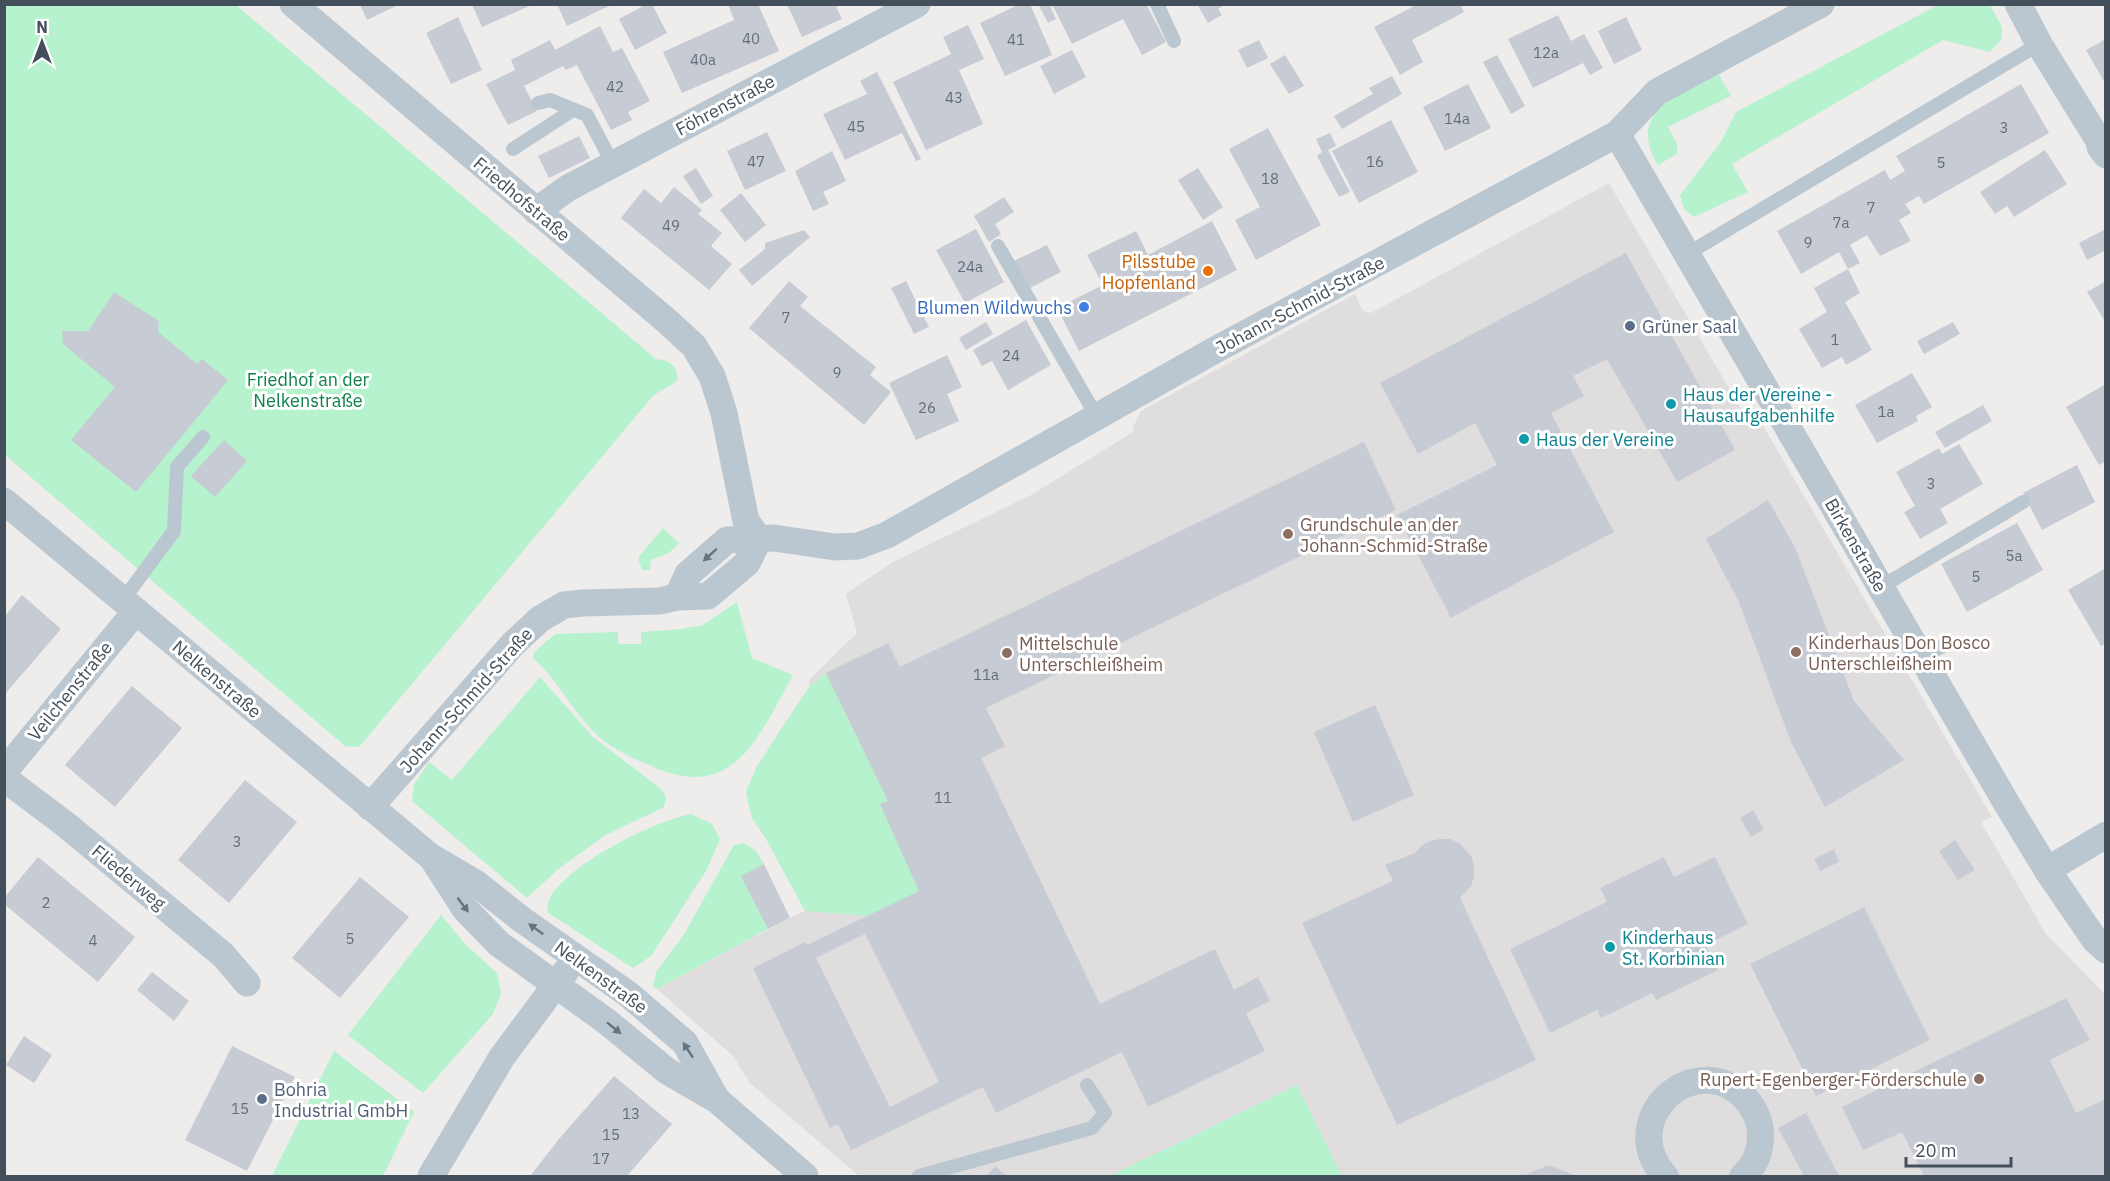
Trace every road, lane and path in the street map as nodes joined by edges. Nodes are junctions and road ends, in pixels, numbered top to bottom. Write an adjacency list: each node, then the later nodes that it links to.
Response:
1 (292, 4): 14 (street, Friedhofstraße)
2 (917, 4): 13 (street, Föhrenstraße)
3 (1157, 4): 6 (lane)
4 (1821, 4): 10 (street, Johann-Schmid-Straße)
5 (2018, 4): 7 (street)
6 (1174, 41)
7 (2039, 44): 11 (street); 16 (lane)
8 (538, 103): 9 (lane)
9 (573, 110): 12 (lane); 13 (lane)
10 (1617, 134): 16 (street, Birkenstraße); 17 (street, Johann-Schmid-Straße)
11 (2104, 148)
12 (513, 149)
13 (614, 164): 14 (street, Föhrenstraße)
14 (536, 212): 21 (street, Friedhofstraße)
15 (998, 246): 17 (lane)
16 (1687, 254): 22 (street, Birkenstraße)
17 (1097, 417): 21 (street, Johann-Schmid-Straße)
18 (203, 437): 23 (lane)
19 (4, 501): 23 (street, Nelkenstraße)
20 (2023, 502): 22 (lane)
21 (759, 539): 28 (street, Johann-Schmid-Straße)
22 (1881, 587): 25 (street, Birkenstraße)
23 (129, 606): 26 (street, Veilchenstraße); 28 (street, Nelkenstraße)
24 (1947, 644): 25 (lane)
25 (1922, 657): 31 (street, Birkenstraße)
26 (4, 772)
27 (4, 778): 34 (street, Fliederweg)
28 (370, 807): 30 (street, Nelkenstraße)
29 (2106, 835): 31 (street)
30 (431, 857): 33 (street, Nelkenstraße, one-way to 30); 35 (street, Nelkenstraße, one-way to 35)
31 (2047, 870): 32 (street, Birkenstraße)
32 (2106, 950)
33 (576, 958): 35 (street); 37 (street, Nelkenstraße, one-way to 33)
34 (247, 983)
35 (555, 986): 37 (street, Nelkenstraße, one-way to 37); 39 (street)
36 (1087, 1085): 41 (lane)
37 (717, 1100): 40 (street, Nelkenstraße)
38 (1749, 1175): 42 (street)
39 (431, 1176)
40 (805, 1176)
41 (919, 1176)
42 (1665, 1176)

